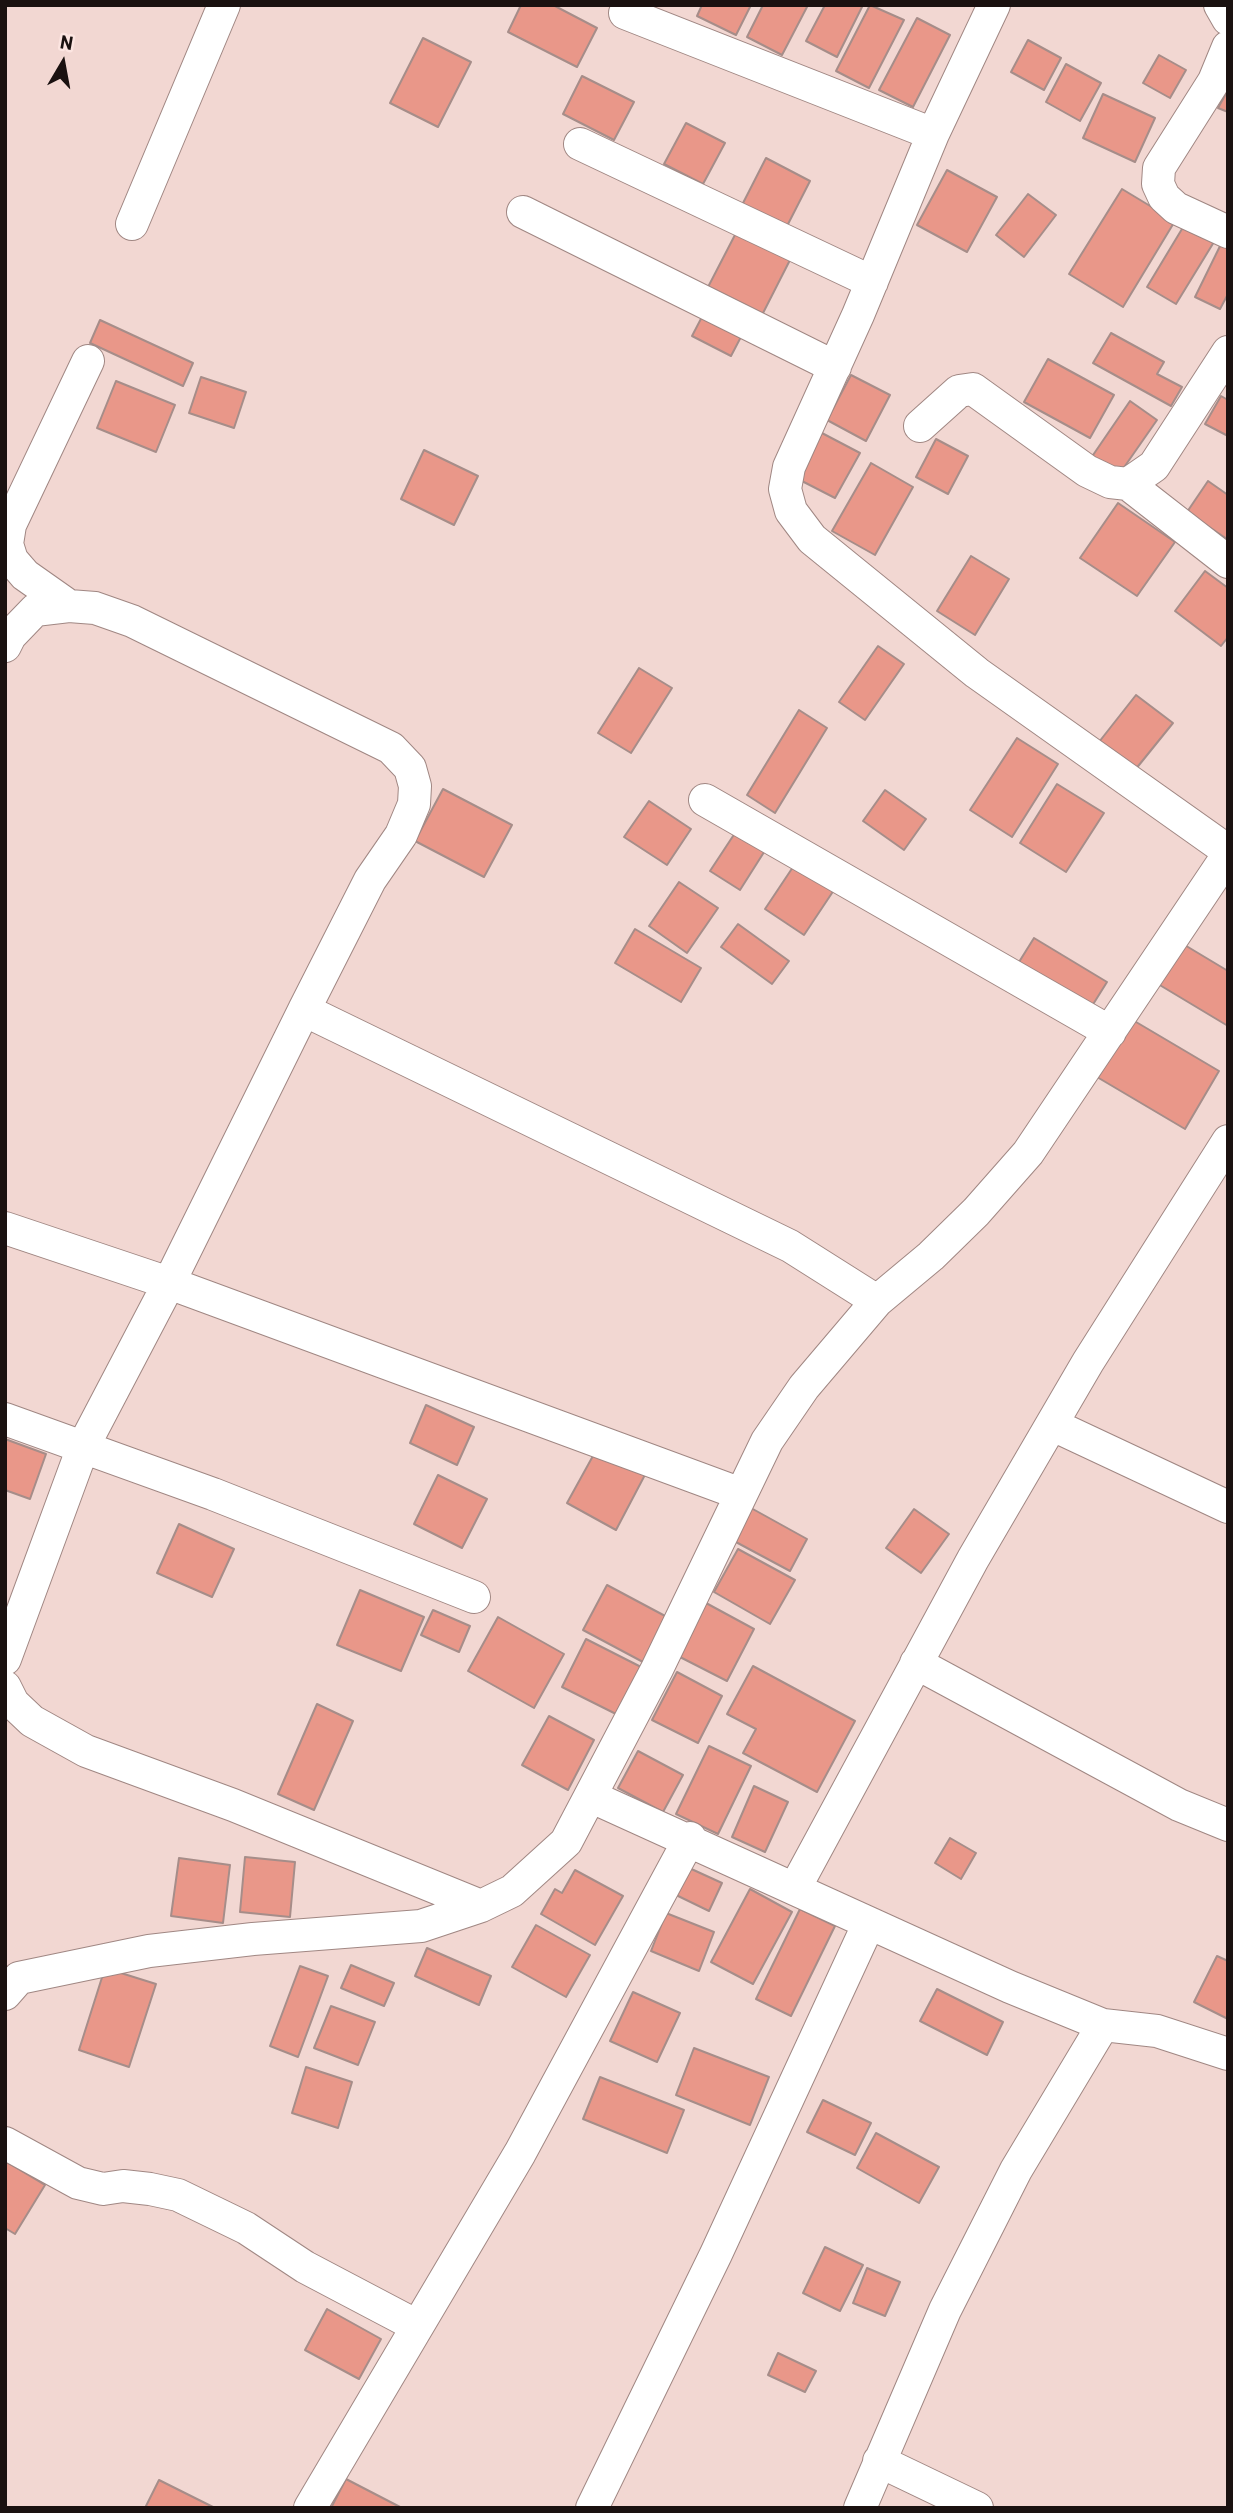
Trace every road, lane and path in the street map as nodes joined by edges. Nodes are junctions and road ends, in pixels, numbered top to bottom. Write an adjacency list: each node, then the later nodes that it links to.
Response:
1 (224, 5): 10 (street)
2 (994, 5): 7 (street)
3 (1220, 5): 5 (street)
4 (625, 13): 7 (street)
5 (1228, 19)
6 (1228, 47): 11 (street)
7 (933, 135): 12 (street)
8 (580, 144): 12 (street)
9 (523, 212): 15 (street)
10 (132, 224)
11 (1228, 232)
12 (872, 282): 15 (street)
13 (1228, 352): 17 (street)
14 (88, 361): 19 (street)
15 (835, 367): 22 (street)
16 (920, 426): 17 (street)
17 (1128, 484): 18 (street)
18 (1228, 562)
19 (69, 606): 20 (street); 23 (street)
20 (5, 646)
21 (705, 800): 24 (street)
22 (1228, 853): 24 (street)
23 (304, 1010): 27 (street); 28 (street)
24 (1110, 1032): 28 (street)
25 (1228, 1141): 30 (street)
26 (5, 1228): 27 (street)
27 (169, 1283): 31 (street); 32 (street)
28 (877, 1301): 32 (street)
29 (5, 1419): 31 (street)
30 (1052, 1424): 33 (street); 36 (street)
31 (83, 1447): 34 (street); 35 (street)
32 (741, 1494): 38 (street)
33 (1228, 1507)
34 (474, 1597)
35 (5, 1659)
36 (916, 1662): 39 (street); 41 (street)
37 (5, 1687): 42 (street)
38 (592, 1797): 40 (street); 42 (street)
39 (1228, 1825)
40 (690, 1838): 41 (street); 48 (street)
41 (795, 1888): 43 (street)
42 (481, 1906): 44 (street)
43 (869, 1923): 45 (street); 51 (street)
44 (10, 1981)
45 (1103, 2025): 46 (street); 49 (street)
46 (1228, 2054)
47 (5, 2143): 48 (street)
48 (417, 2326): 50 (street)
49 (879, 2461): 52 (street); 53 (street)
50 (310, 2508)
51 (592, 2508)
52 (860, 2508)
53 (977, 2508)

